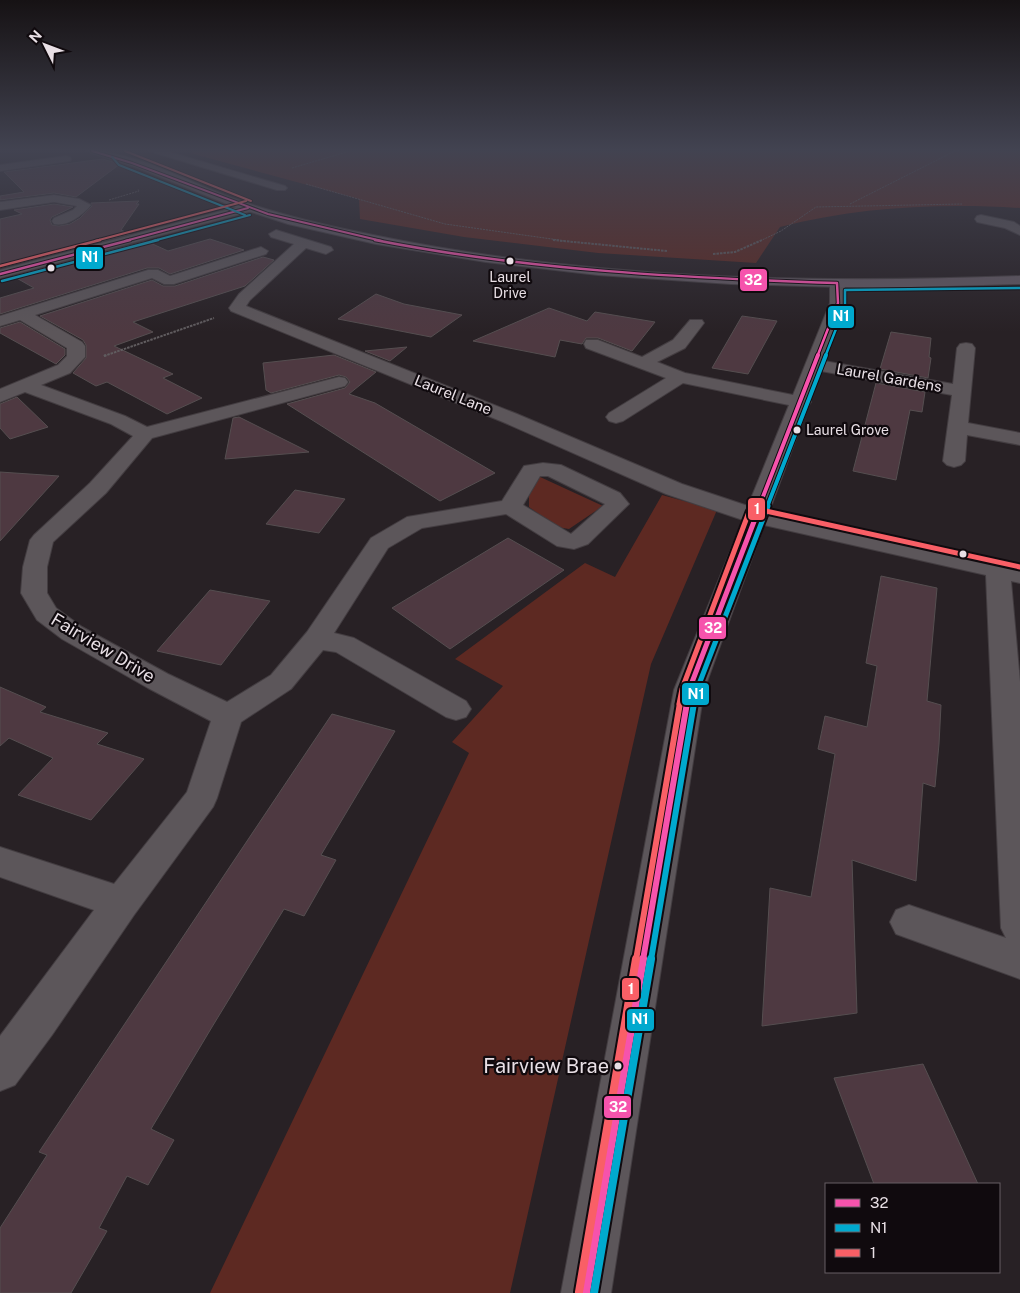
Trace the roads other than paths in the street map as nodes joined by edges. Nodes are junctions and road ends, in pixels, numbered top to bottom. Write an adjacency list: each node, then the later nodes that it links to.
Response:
1 (78, 211): 5 (street)
2 (236, 211): 12 (street)
3 (259, 211): 15 (main road)
4 (981, 219): 6 (street)
5 (58, 221)
6 (1020, 231)
7 (276, 234): 8 (street)
8 (303, 242): 9 (street); 35 (street, Laurel Lane)
9 (326, 250)
10 (261, 251): 16 (street)
11 (0, 257): 12 (street)
12 (21, 269): 13 (street)
13 (0, 274)
14 (1020, 280): 15 (main road)
15 (837, 284): 22 (street)
16 (22, 314): 17 (street); 25 (street)
17 (0, 321)
18 (696, 323): 21 (street)
19 (592, 344): 21 (street)
20 (966, 348): 26 (street, Laurel Gardens)
21 (643, 363): 23 (street)
22 (816, 365): 26 (street, Laurel Gardens); 28 (street)
23 (680, 377): 28 (street); 29 (street)
24 (339, 382): 31 (street)
25 (26, 386): 27 (street); 31 (street)
26 (962, 391): 30 (street, Laurel Gardens)
27 (0, 396)
28 (802, 402): 35 (street)
29 (616, 417)
30 (958, 427): 32 (street); 33 (street, Laurel Gardens)
31 (145, 434): 40 (street, Fairview Drive)
32 (1020, 440)
33 (954, 461)
34 (510, 507): 37 (street)
35 (755, 516): 36 (street, Laurel Lane); 47 (street)
36 (1009, 573): 38 (street)
37 (317, 639): 39 (street); 40 (street)
38 (1014, 704): 44 (street)
39 (456, 709)
40 (228, 716): 42 (street)
41 (0, 862): 42 (street)
42 (122, 903): 46 (street)
43 (909, 922): 45 (street)
44 (1020, 928)
45 (1020, 961)
46 (0, 1070)
47 (586, 1293)

